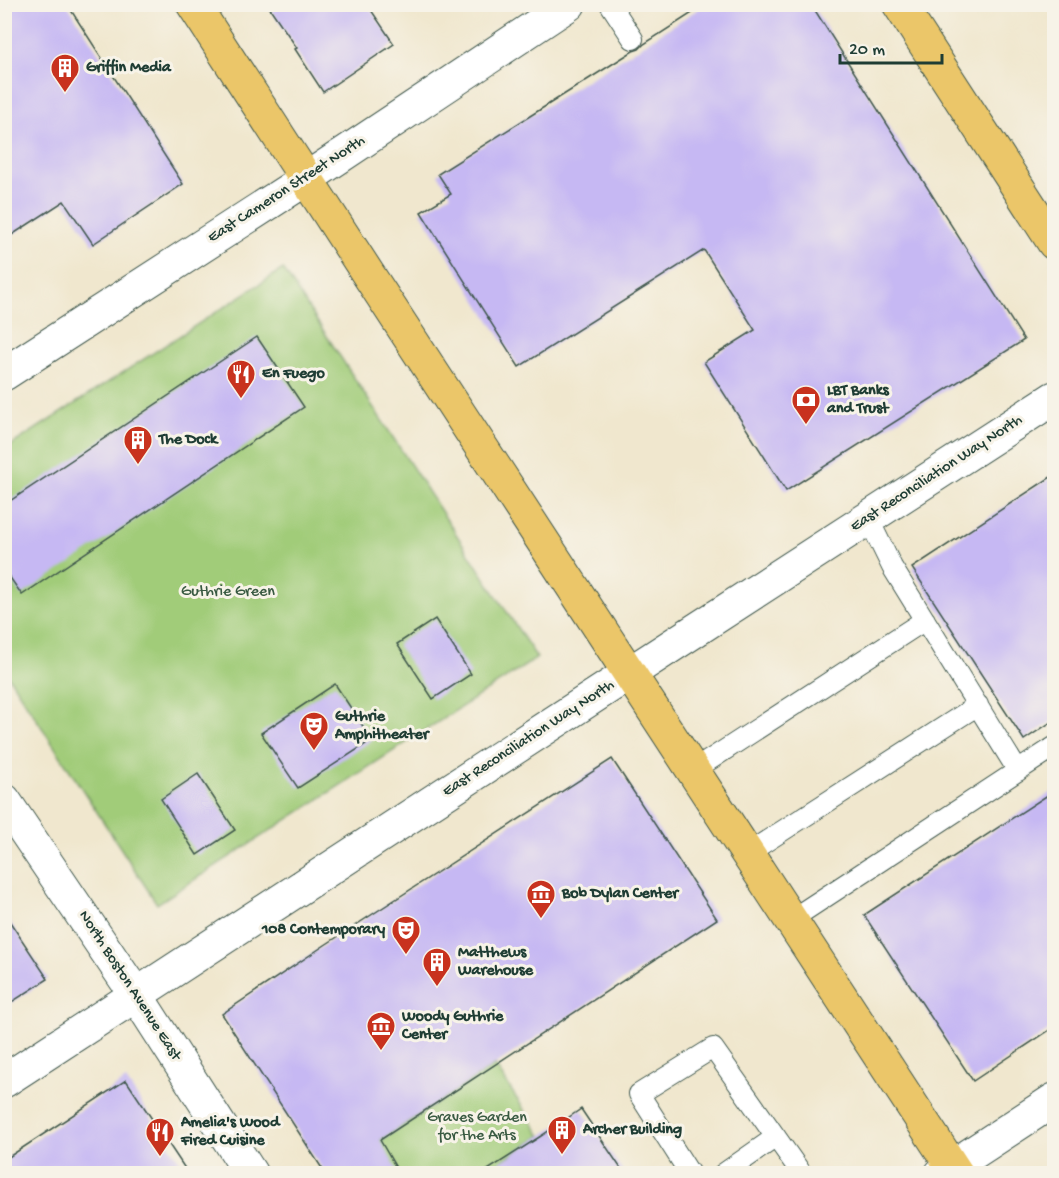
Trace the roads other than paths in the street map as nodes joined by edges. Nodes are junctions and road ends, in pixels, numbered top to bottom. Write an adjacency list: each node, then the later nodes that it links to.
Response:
1 (193, 4): 6 (main road)
2 (569, 4): 6 (street, East Cameron Street North)
3 (610, 4): 5 (lane)
4 (899, 4): 7 (main road)
5 (633, 39)
6 (306, 179): 8 (street, East Cameron Street North); 12 (main road)
7 (1054, 243)
8 (4, 374)
9 (1054, 398): 10 (street, East Reconciliation Way North)
10 (868, 518): 11 (lane); 12 (street, East Reconciliation Way North)
11 (925, 620): 13 (lane); 15 (lane)
12 (629, 673): 15 (main road); 20 (street, East Reconciliation Way North)
13 (978, 705): 16 (lane); 18 (lane)
14 (1054, 747): 16 (lane)
15 (694, 770): 18 (main road)
16 (1018, 771): 19 (lane)
17 (4, 800): 20 (street, North Boston Avenue East)
18 (748, 853): 19 (main road)
19 (792, 919): 24 (main road)
20 (136, 995): 21 (street, East Reconciliation Way North); 25 (street, North Boston Avenue East)
21 (4, 1081)
22 (1054, 1100): 24 (street)
23 (776, 1137): 26 (lane); 27 (lane); 28 (lane)
24 (950, 1171)
25 (251, 1173)
26 (690, 1173)
27 (723, 1173)
28 (802, 1173)

